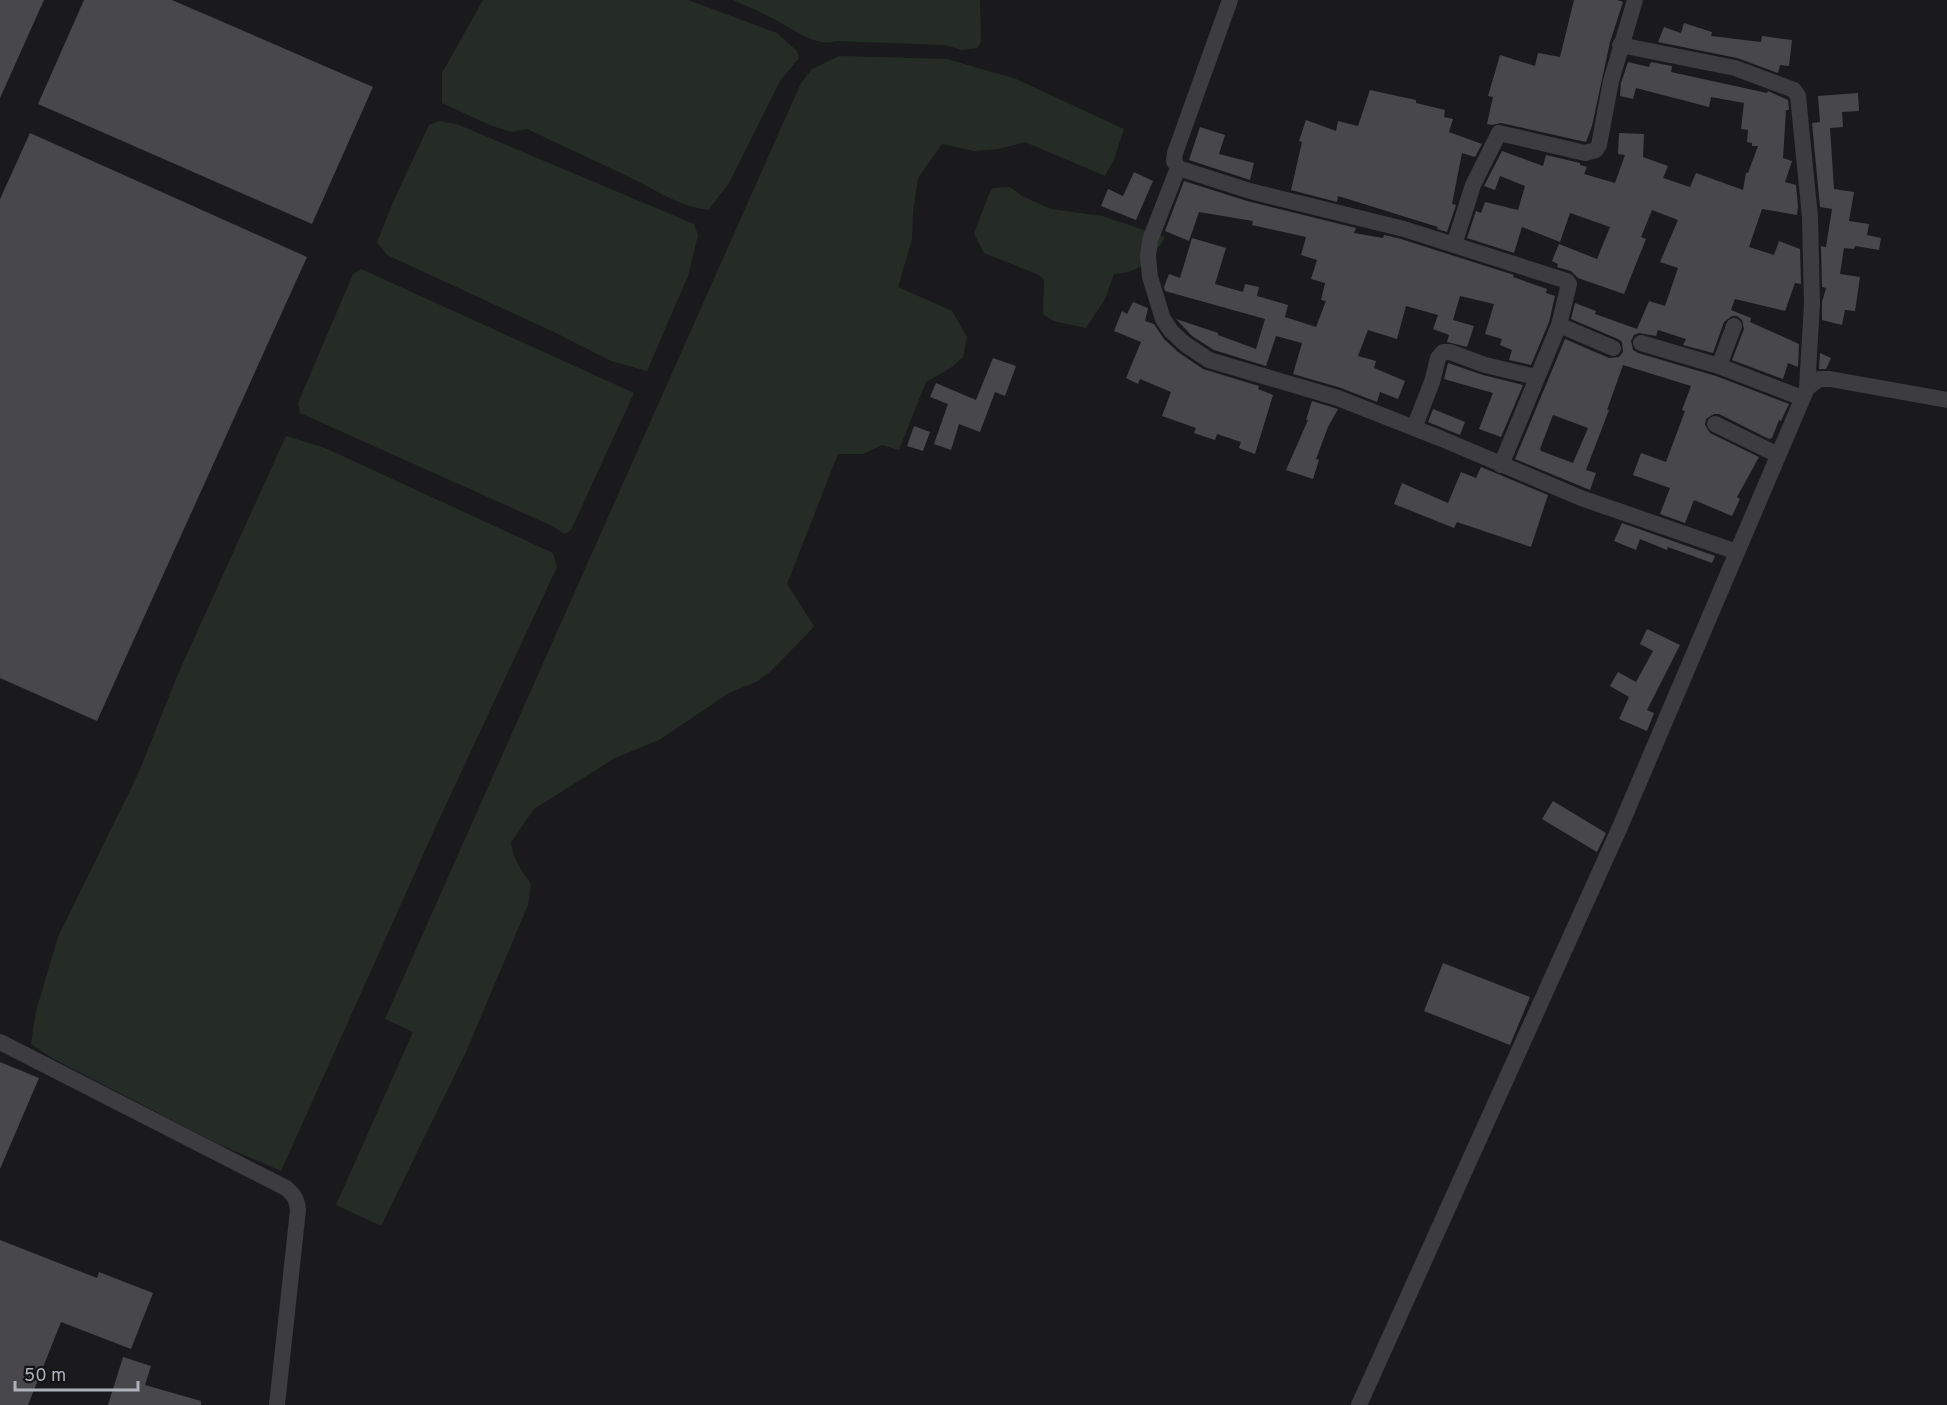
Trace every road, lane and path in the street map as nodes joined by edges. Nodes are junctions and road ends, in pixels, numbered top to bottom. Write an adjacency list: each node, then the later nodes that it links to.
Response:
1 (1230, 0): 4 (street)
2 (1635, 0): 3 (street)
3 (1620, 45): 5 (street); 12 (street)
4 (1178, 168): 5 (street); 15 (street)
5 (1454, 245): 6 (street)
6 (1558, 325): 9 (street); 11 (street)
7 (1734, 326): 10 (street)
8 (1641, 343): 10 (street)
9 (1613, 348)
10 (1719, 366): 12 (street)
11 (1536, 377): 15 (street); 17 (street)
12 (1804, 393): 13 (street); 16 (street)
13 (1947, 400)
14 (1715, 424): 16 (street)
15 (1414, 428): 17 (street)
16 (1778, 455): 18 (street)
17 (1501, 465): 18 (street)
18 (1737, 552): 21 (street)
19 (0, 1042): 20 (street)
20 (277, 1405)
21 (1359, 1405)

